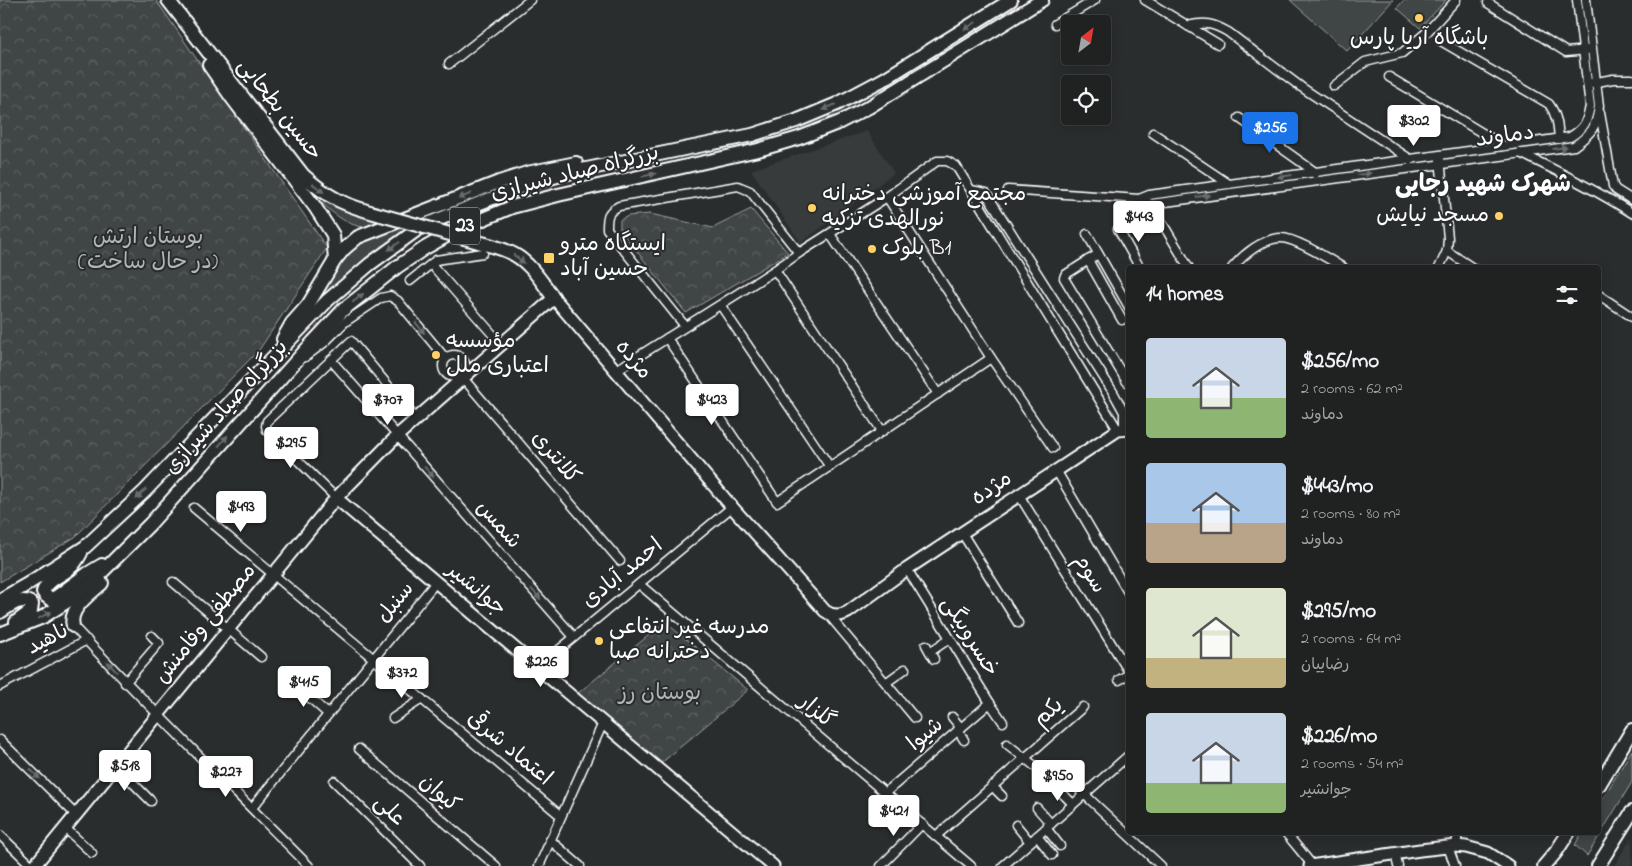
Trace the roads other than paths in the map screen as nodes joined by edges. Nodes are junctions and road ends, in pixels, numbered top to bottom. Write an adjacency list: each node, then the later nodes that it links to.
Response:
1 (530, 0): 17 (street)
2 (1011, 0): 30 (main road, بزرگراه صیاد شیرازی / 23, one-way to 30)
3 (1042, 0): 80 (main road, بزرگراه صیاد شیرازی / 23, one-way to 3)
4 (1095, 0): 11 (street)
5 (1146, 0): 12 (street)
6 (1456, 0): 22 (street)
7 (1576, 0): 16 (street, دماوند)
8 (1586, 0): 15 (street, دماوند)
9 (1488, 3): 16 (street)
10 (171, 5): 49 (main road, حسین بطحایی, one-way to 49, bridge); 54 (main road)
11 (1055, 24)
12 (1188, 26): 14 (street); 31 (street)
13 (1441, 41): 26 (street)
14 (1218, 44)
15 (1592, 49): 16 (street); 20 (street, دماوند)
16 (1583, 50): 21 (street, دماوند)
17 (449, 64)
18 (1389, 77): 27 (street)
19 (1632, 78): 20 (street)
20 (1596, 82): 21 (street); 23 (street, دماوند)
21 (1587, 83): 26 (street, دماوند)
22 (1334, 86)
23 (1599, 106): 28 (street, دماوند, one-way to 23); 37 (street)
24 (1239, 118): 34 (street)
25 (1154, 133): 36 (street)
26 (1559, 139): 27 (street, دماوند)
27 (1504, 146): 29 (street, دماوند)
28 (1520, 153): 32 (street, دماوند); 40 (street)
29 (1439, 155): 31 (street, دماوند); 32 (street)
30 (630, 159): 54 (main road, one-way to 54); 75 (main road, بزرگراه صیاد شیرازی / 23, one-way to 75)
31 (1410, 159): 33 (street); 34 (street, دماوند)
32 (1440, 164): 33 (street, دماوند); 50 (street)
33 (1411, 168): 35 (street, دماوند, one-way to 33)
34 (1315, 172): 35 (street); 36 (street, دماوند, one-way to 36)
35 (1316, 181): 44 (street, دماوند, one-way to 35)
36 (1229, 184): 42 (street, دماوند)
37 (1613, 186): 40 (street); 43 (street)
38 (971, 190): 41 (street); 85 (street); 85 (street)
39 (1008, 190): 42 (street, دماوند)
40 (1606, 196): 45 (street)
41 (887, 197): 47 (street); 74 (street)
42 (1139, 199): 44 (street, دماوند)
43 (1632, 200)
44 (1151, 204): 58 (street)
45 (1632, 213)
46 (1118, 230): 57 (street)
47 (830, 234): 52 (street); 83 (street)
48 (1087, 234): 53 (street)
49 (475, 241): 66 (main road, مژده, one-way to 66)
50 (1447, 251): 61 (street); 62 (street)
51 (483, 253): 56 (street)
52 (799, 253): 63 (street); 71 (street)
53 (1098, 254): 55 (street); 67 (street)
54 (335, 260): 75 (main road)
55 (1088, 260): 70 (street); 82 (street)
56 (431, 264): 64 (street); 73 (street)
57 (1138, 265)
58 (1187, 265)
59 (1234, 265): 60 (street)
60 (1338, 265)
61 (1440, 265)
62 (1468, 265)
63 (775, 270): 68 (street); 86 (street)
64 (410, 281)
65 (1601, 296): 69 (street)
66 (554, 298): 73 (main road, مصطفی وفامنش); 79 (main road, مژده)
67 (1126, 302)
68 (721, 306): 71 (street); 89 (street)
69 (1632, 317)
70 (1122, 320)
71 (685, 326): 72 (street)
72 (667, 338): 79 (street); 89 (street)
73 (501, 344): 81 (main road, مصطفی وفامنش)
74 (991, 358): 83 (street); 88 (street)
75 (271, 359): 97 (main road, بزرگراه صیاد شیرازی / 23, one-way to 97)
76 (446, 359): 78 (street); 80 (street, one-way to 76); 81 (street)
77 (331, 360): 84 (street); 87 (street, شمس); 93 (street)
78 (464, 362): 81 (street); 81 (street)
79 (615, 370): 95 (main road, مژده)
80 (286, 373): 90 (main road, بزرگراه صیاد شیرازی / 23, one-way to 80)
81 (460, 377): 84 (main road, مصطفی وفامنش); 99 (street, کلانتری)
82 (1126, 379)
83 (938, 394): 86 (street)
84 (416, 419): 87 (main road, مصطفی وفامنش)
85 (1124, 429): 91 (main road, مژده)
86 (882, 431): 89 (street)
87 (397, 436): 93 (main road, مصطفی وفامنش); 115 (street, شمس, one-way to 115)
88 (1053, 448)
89 (830, 467)
90 (199, 469): 98 (main road, بزرگراه صیاد شیرازی / 23); 110 (main road)
91 (1056, 470): 92 (main road, مژده); 105 (street)
92 (1019, 495): 96 (main road, مژده); 122 (street, سوم)
93 (336, 498): 101 (main road, مصطفی وفامنش); 103 (main road, جوانشیر)
94 (194, 508): 101 (street, اعتماد شرقی)
95 (732, 508): 104 (street, احمد آبادی); 108 (main road, مژده)
96 (962, 533): 100 (main road, مژده); 109 (street)
97 (85, 547): 98 (main road); 106 (main road, بزرگراه صیاد شیرازی / 23)
98 (116, 557): 113 (main road, بزرگراه صیاد شیرازی / 23, one-way to 98)
99 (620, 562)
100 (907, 569): 108 (main road, مژده); 116 (street, خسروبیگی)
101 (273, 574): 111 (main road, مصطفی وفامنش); 120 (street, اعتماد شرقی)
102 (173, 582): 111 (street)
103 (436, 582): 120 (street, سنبل); 121 (main road, جوانشیر)
104 (639, 584): 115 (street, احمد آبادی); 155 (street, گلزار)
105 (1126, 589)
106 (0, 600)
107 (0, 612): 112 (main road)
108 (828, 613): 126 (street, مژده)
109 (1018, 623)
110 (73, 626): 117 (street)
111 (228, 629): 119 (street); 133 (main road, مصطفی وفامنش)
112 (0, 630)
113 (0, 634)
114 (152, 636): 127 (street)
115 (574, 637): 121 (street, احمد آبادی)
116 (949, 639): 118 (street); 131 (street, خسروبیگی)
117 (86, 640): 127 (street, one-way to 117); 129 (street, ناهید)
118 (926, 645)
119 (261, 657)
120 (374, 658): 130 (street, اعتماد شرقی); 134 (street, سنبل)
121 (537, 668): 139 (main road, جوانشیر)
122 (1126, 668)
123 (906, 669): 126 (street)
124 (1126, 675): 125 (street, سوم)
125 (1119, 680)
126 (887, 682): 137 (street, مژده)
127 (126, 683): 133 (street)
128 (294, 684): 134 (street)
129 (0, 686)
130 (422, 699): 136 (street); 164 (street, اعتماد شرقی)
131 (990, 703): 138 (street, خسروبیگی); 140 (street, شیوا)
132 (1084, 706): 146 (street, یکم)
133 (159, 714): 148 (main road, مصطفی وفامنش); 160 (street)
134 (328, 714): 160 (street, سنبل)
135 (952, 717): 140 (street)
136 (394, 718)
137 (915, 718)
138 (1003, 722)
139 (603, 723): 164 (street); 183 (main road, جوانشیر)
140 (960, 729): 143 (street); 155 (street, شیوا)
141 (1632, 730): 152 (main road)
142 (0, 740): 163 (street, one-way to 163)
143 (964, 740)
144 (1007, 744): 146 (street)
145 (359, 749): 187 (street, کیوان)
146 (1025, 758): 149 (street); 153 (street, یکم)
147 (1126, 758): 156 (street)
148 (116, 766): 158 (street); 163 (main road, مصطفی وفامنش)
149 (1046, 775)
150 (1067, 778): 156 (street)
151 (334, 781): 186 (street, علی)
152 (1601, 782)
153 (992, 786): 157 (street); 175 (street, یکم)
154 (1061, 792): 159 (street)
155 (885, 793): 165 (street, گلزار)
156 (1085, 794): 159 (street); 169 (street)
157 (1002, 796)
158 (151, 801)
159 (1073, 804): 167 (street)
160 (252, 808): 185 (street)
161 (1037, 808): 167 (street)
162 (1632, 812): 200 (main road)
163 (76, 814): 168 (main road, مصطفی وفامنش)
164 (561, 816): 177 (street)
165 (922, 824): 175 (street, گلزار); 191 (street)
166 (1016, 825): 176 (street)
167 (1048, 826): 176 (street); 178 (street)
168 (65, 828): 180 (street); 184 (main road, مصطفی وفامنش)
169 (1126, 833)
170 (0, 835): 184 (street)
171 (1128, 835): 194 (street)
172 (1287, 835): 195 (street)
173 (1457, 835): 179 (street)
174 (1567, 835): 199 (main road)
175 (936, 836): 192 (street, گلزار)
176 (1033, 839): 182 (street); 193 (street)
177 (550, 840): 188 (street); 189 (street)
178 (1060, 846)
179 (1452, 846): 181 (main road); 197 (street); 198 (main road)
180 (92, 853)
181 (1395, 853): 195 (main road); 196 (street)
182 (1052, 855)
183 (761, 862): 190 (main road, جوانشیر)
184 (33, 866)
185 (309, 866)
186 (420, 866)
187 (496, 866)
188 (539, 866)
189 (580, 866)
190 (773, 866)
191 (881, 866)
192 (971, 866)
193 (1003, 866)
194 (1161, 866)
195 (1312, 866)
196 (1398, 866)
197 (1455, 866)
198 (1508, 866)
199 (1544, 866)
200 (1598, 866)

